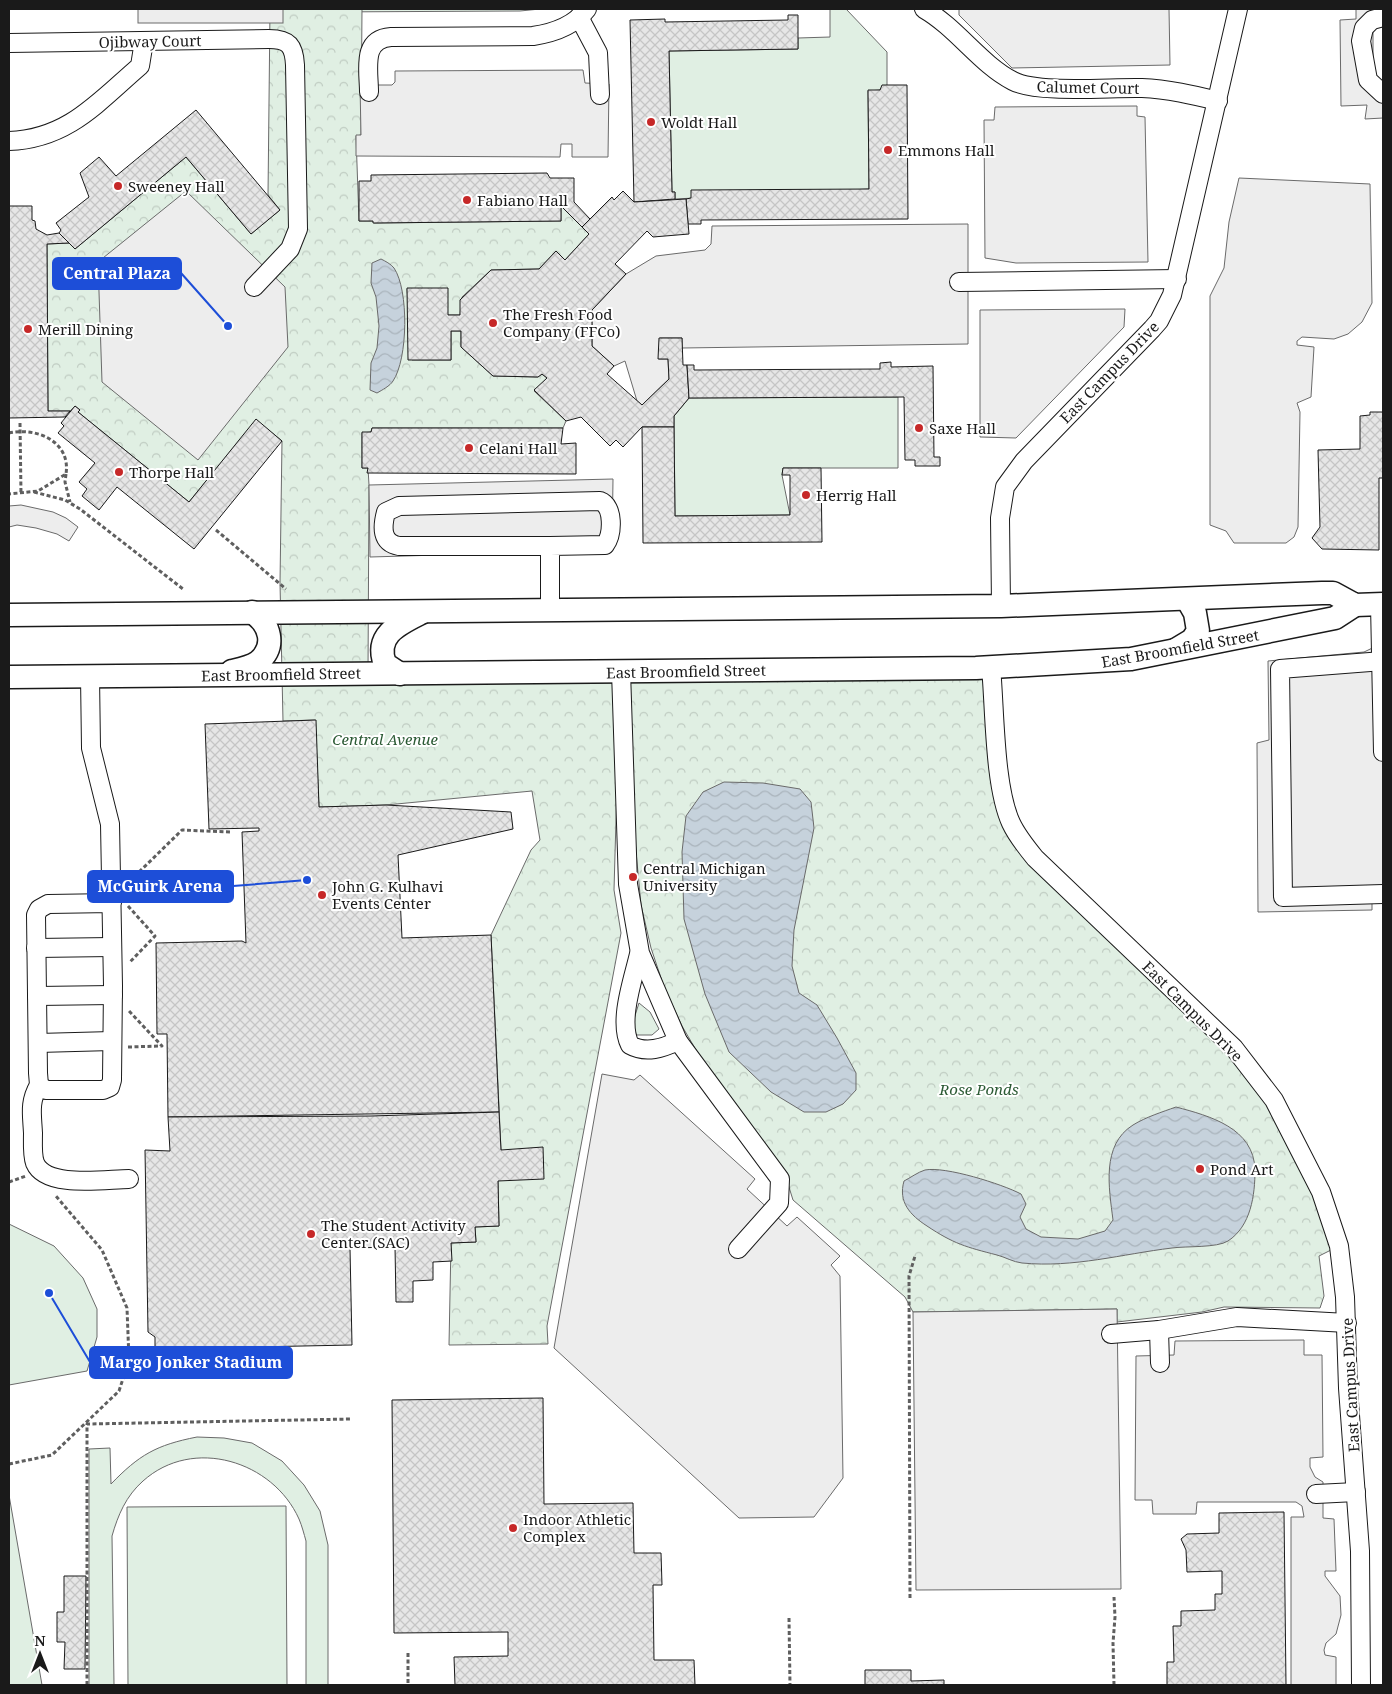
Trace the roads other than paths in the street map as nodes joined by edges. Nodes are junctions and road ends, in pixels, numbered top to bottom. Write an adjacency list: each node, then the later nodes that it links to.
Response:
1 (924, 9): 10 (street, Calumet Court)
2 (1238, 9): 10 (street, East Campus Drive)
3 (583, 13): 7 (street); 8 (street)
4 (1383, 17): 9 (street)
5 (144, 41): 6 (street, Ojibway Court); 11 (street); 14 (street, Ojibway Court)
6 (9, 43)
7 (369, 92)
8 (600, 94)
9 (1383, 94)
10 (1218, 101): 12 (street, East Campus Drive)
11 (9, 141)
12 (1177, 279): 13 (street); 19 (street, East Campus Drive)
13 (959, 282)
14 (254, 287)
15 (550, 546): 15 (street); 20 (street)
16 (1187, 599): 17 (main road); 19 (main road); 24 (main road)
17 (1356, 604): 18 (main road); 24 (main road, East Broomfield Street)
18 (1381, 604): 25 (street)
19 (1001, 606): 20 (main road)
20 (550, 609): 21 (main road)
21 (426, 611): 22 (main road); 28 (main road)
22 (252, 612): 23 (main road); 29 (main road)
23 (9, 615)
24 (1174, 651): 26 (main road, East Broomfield Street)
25 (1382, 661): 32 (street); 34 (street)
26 (992, 667): 27 (main road, East Broomfield Street); 47 (street, East Campus Drive)
27 (621, 671): 28 (main road, East Broomfield Street); 38 (street)
28 (400, 674): 29 (main road, East Broomfield Street)
29 (214, 675): 30 (main road, East Broomfield Street)
30 (90, 676): 31 (main road, East Broomfield Street); 35 (street)
31 (9, 677)
32 (1383, 715): 33 (street)
33 (1383, 752)
34 (1383, 894)
35 (118, 902): 36 (street); 37 (street)
36 (112, 947): 37 (street); 40 (street)
37 (36, 948): 39 (street)
38 (640, 954): 41 (street); 41 (street)
39 (37, 996): 40 (street); 42 (street)
40 (119, 1001): 43 (street)
41 (678, 1040): 46 (street)
42 (38, 1044): 43 (street); 44 (street)
43 (119, 1044): 44 (street)
44 (39, 1085): 45 (street)
45 (129, 1179)
46 (738, 1248)
47 (1347, 1323): 48 (street); 51 (street, East Campus Drive)
48 (1159, 1330): 49 (street); 50 (street)
49 (1111, 1334)
50 (1160, 1363)
51 (1356, 1492): 52 (street); 53 (street, East Campus Drive)
52 (1316, 1494)
53 (1361, 1685)

